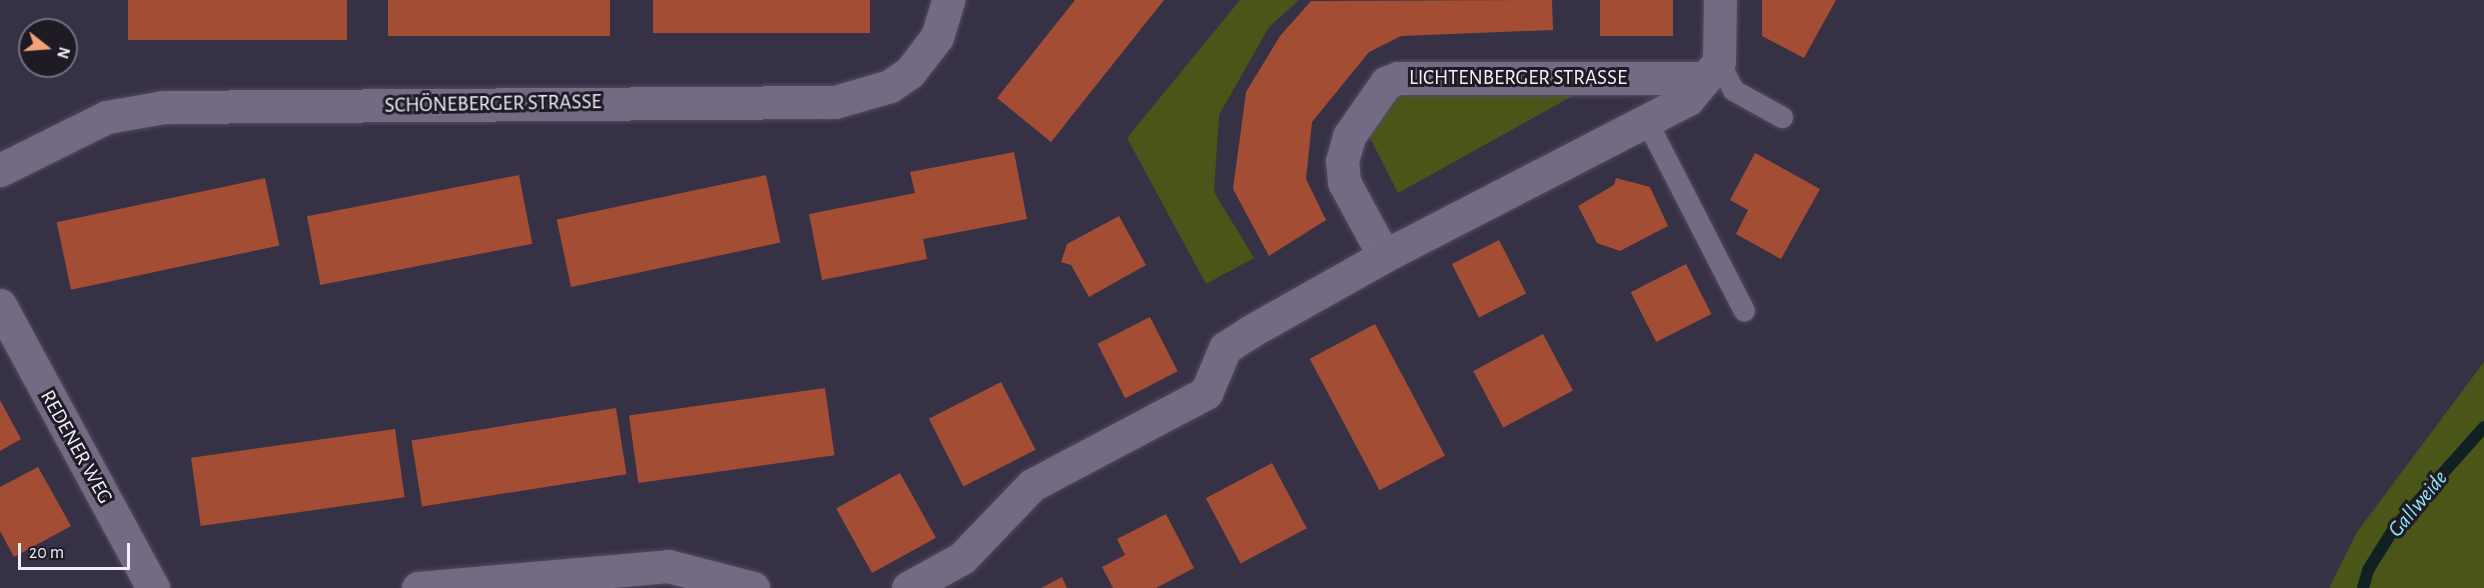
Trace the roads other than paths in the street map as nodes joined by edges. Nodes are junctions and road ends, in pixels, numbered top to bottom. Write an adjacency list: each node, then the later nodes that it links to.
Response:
1 (1720, 0): 3 (street)
2 (946, 10): 6 (street, SCHÖNEBERGER STRASSE)
3 (1711, 70): 4 (lane); 5 (street); 7 (street, LICHTENBERGER STRASSE)
4 (1782, 117)
5 (1647, 122): 7 (street); 9 (lane)
6 (0, 170)
7 (1383, 256): 13 (street)
8 (0, 305): 10 (street, REDENER WEG)
9 (1744, 311)
10 (153, 588)
11 (418, 588): 12 (street)
12 (753, 588)
13 (908, 588)

